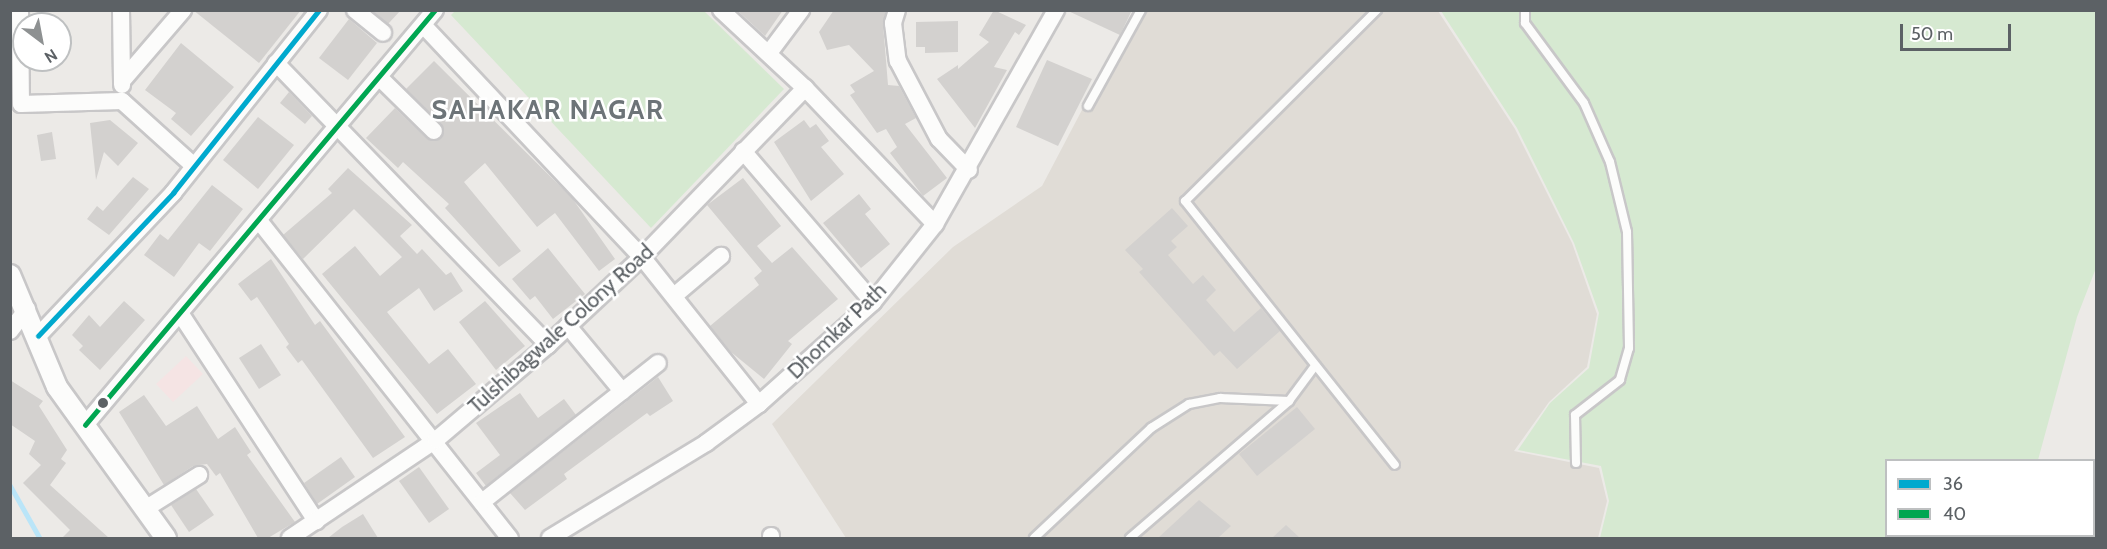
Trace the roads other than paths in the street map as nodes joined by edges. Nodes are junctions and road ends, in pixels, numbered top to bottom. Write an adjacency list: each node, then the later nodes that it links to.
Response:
1 (20, 10): 21 (street)
2 (121, 10): 19 (street)
3 (183, 10): 19 (street)
4 (319, 10): 17 (street)
5 (355, 10): 15 (street)
6 (435, 10): 14 (street)
7 (721, 10): 16 (street)
8 (801, 10): 16 (street)
9 (897, 10): 27 (street)
10 (1056, 10): 27 (street, Dhomkar Path)
11 (1141, 10): 22 (lane)
12 (1377, 10): 42 (lane)
13 (1525, 10): 48 (lane)
14 (423, 25): 18 (street); 31 (street)
15 (383, 33)
16 (769, 53): 20 (street)
17 (276, 63): 23 (street); 26 (street)
18 (379, 77): 23 (street); 24 (street)
19 (122, 81): 21 (street)
20 (805, 88): 25 (street, Tulshibagwale Colony Road); 29 (street)
21 (122, 101): 26 (street)
22 (1088, 106)
23 (340, 124): 28 (street); 40 (street)
24 (434, 131)
25 (743, 151): 31 (street, Tulshibagwale Colony Road); 34 (street)
26 (194, 166): 39 (street)
27 (969, 170): 29 (street, Dhomkar Path)
28 (260, 222): 36 (street); 47 (street)
29 (936, 224): 34 (street, Dhomkar Path)
30 (721, 256): 33 (street)
31 (642, 257): 33 (street); 37 (street, Tulshibagwale Colony Road)
32 (11, 277): 35 (street)
33 (674, 296): 45 (street)
34 (873, 302): 45 (street, Dhomkar Path)
35 (27, 309): 38 (street); 39 (street)
36 (180, 313): 46 (street); 53 (street)
37 (568, 326): 40 (street, Tulshibagwale Colony Road); 43 (street)
38 (10, 331)
39 (38, 336): 46 (street)
40 (548, 345): 47 (street, Tulshibagwale Colony Road)
41 (658, 363): 43 (street)
42 (1315, 366): 44 (lane); 49 (lane)
43 (622, 391): 51 (street)
44 (1289, 401): 58 (lane); 59 (lane)
45 (759, 404): 57 (street, Dhomkar Path)
46 (85, 425): 52 (street)
47 (436, 440): 51 (street); 53 (street, Tulshibagwale Colony Road)
48 (1576, 463)
49 (1395, 465)
50 (199, 475): 52 (street)
51 (482, 502): 56 (street)
52 (145, 509): 54 (street)
53 (316, 521): 55 (street, Tulshibagwale Colony Road)
54 (166, 538)
55 (290, 538)
56 (510, 538)
57 (550, 538)
58 (1034, 538)
59 (1130, 538)

